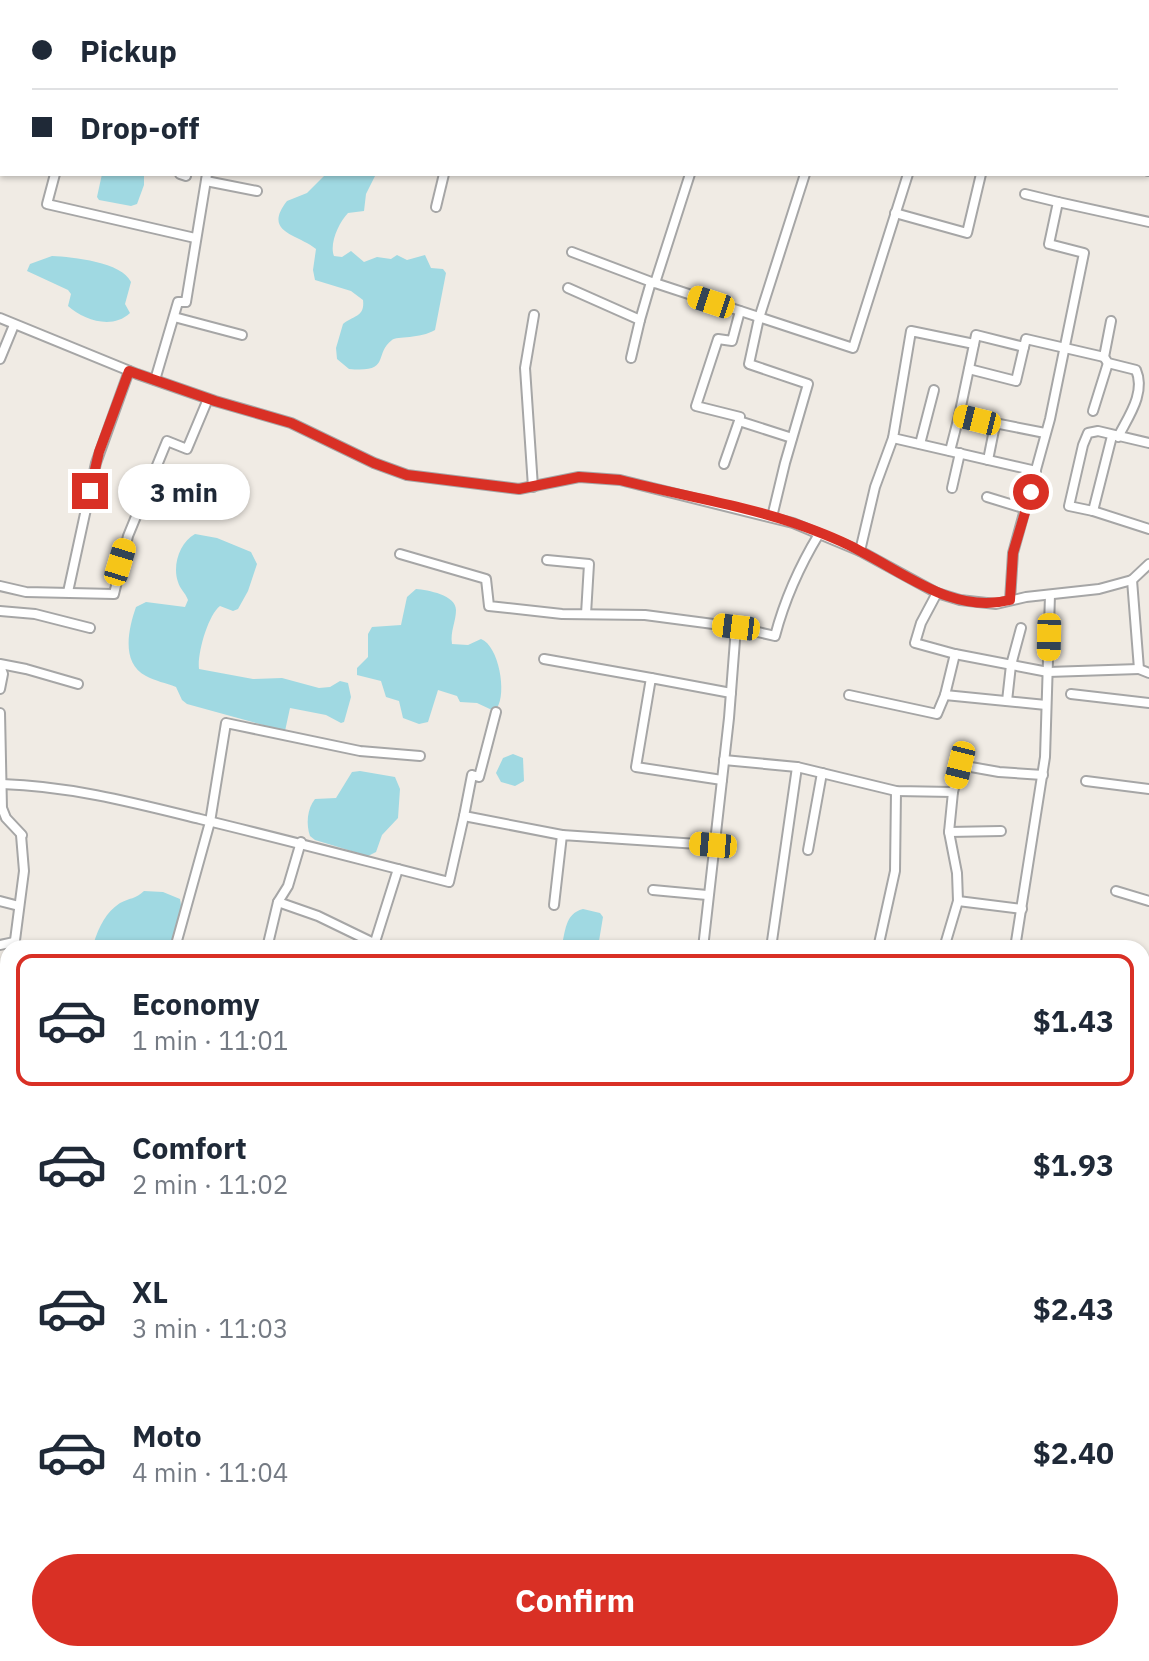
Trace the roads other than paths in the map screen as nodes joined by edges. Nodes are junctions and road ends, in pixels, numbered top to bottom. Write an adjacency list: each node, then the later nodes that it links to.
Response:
1 (54, 176): 14 (street)
2 (444, 176): 11 (street)
3 (689, 176): 16 (street)
4 (804, 176): 22 (street)
5 (907, 176): 12 (street)
6 (981, 176): 12 (street)
7 (206, 177): 8 (street); 14 (street)
8 (257, 191)
9 (1025, 194): 10 (street)
10 (1058, 202): 13 (street); 29 (street)
11 (436, 207)
12 (895, 213): 22 (street)
13 (1149, 222)
14 (195, 238): 20 (street)
15 (572, 252): 16 (street)
16 (653, 283): 18 (street); 23 (street)
17 (568, 288): 23 (street)
18 (740, 311): 22 (street); 40 (street)
19 (534, 315): 52 (street)
20 (174, 317): 26 (street); 35 (street)
21 (0, 318): 25 (street)
22 (759, 318): 44 (street)
23 (640, 320): 30 (street)
24 (1111, 321): 32 (street)
25 (14, 325): 31 (street); 34 (street)
26 (242, 335)
27 (974, 344): 28 (street); 33 (street); 45 (street)
28 (1024, 347): 29 (street); 33 (street)
29 (1065, 347): 32 (street); 42 (street)
30 (631, 358)
31 (0, 359)
32 (1106, 360): 38 (street); 43 (street)
33 (969, 369): 39 (street)
34 (129, 371): 35 (street); 66 (street)
35 (155, 380): 37 (street)
36 (934, 390): 47 (street)
37 (208, 399): 52 (street); 66 (street)
38 (1093, 411)
39 (959, 416): 41 (street); 48 (street)
40 (739, 421): 44 (street); 50 (street)
41 (995, 425): 42 (street); 49 (street)
42 (1045, 433): 51 (street)
43 (1115, 436): 46 (street); 56 (street); 56 (street)
44 (792, 438): 57 (street)
45 (893, 438): 47 (street); 60 (street)
46 (1149, 443)
47 (920, 444): 48 (street)
48 (955, 452): 49 (street); 53 (street)
49 (988, 460): 51 (street)
50 (724, 464)
51 (1036, 471): 55 (street)
52 (533, 487): 57 (street)
53 (952, 488)
54 (987, 497): 55 (street)
55 (1026, 509): 69 (street)
56 (1093, 511): 58 (street)
57 (772, 517): 59 (street)
58 (1149, 529)
59 (819, 534): 60 (street); 72 (street)
60 (860, 551): 67 (street)
61 (400, 554): 71 (street)
62 (547, 560): 71 (street)
63 (1149, 564): 64 (street)
64 (1132, 580): 68 (street); 79 (street)
65 (0, 586): 66 (street)
66 (68, 592)
67 (937, 593): 69 (street); 75 (street)
68 (1050, 595): 69 (street); 80 (street)
69 (1010, 600)
70 (0, 611): 73 (street)
71 (586, 614): 72 (street)
72 (736, 627): 85 (street)
73 (90, 628)
74 (1021, 628): 78 (street)
75 (955, 654): 78 (street); 88 (street)
76 (544, 659): 82 (street)
77 (0, 665): 83 (street); 84 (street)
78 (1011, 665): 80 (street); 89 (street)
79 (1139, 669): 80 (street); 81 (street)
80 (1048, 672): 91 (street)
81 (1149, 673)
82 (651, 678): 85 (street); 99 (street)
83 (78, 684)
84 (0, 689)
85 (731, 693): 95 (street)
86 (1071, 694): 90 (street)
87 (849, 695): 88 (street)
88 (945, 695): 89 (street)
89 (1007, 701): 91 (street)
90 (1149, 703)
91 (1046, 705): 98 (street)
92 (496, 712): 105 (street)
93 (0, 713): 101 (street)
94 (420, 756): 107 (street)
95 (724, 760): 96 (street); 99 (street)
96 (797, 767): 97 (street); 131 (street)
97 (822, 773): 103 (street); 113 (street)
98 (1043, 775): 104 (street); 124 (street)
99 (722, 780): 112 (street)
100 (1086, 781): 102 (street)
101 (2, 784): 106 (street); 107 (street)
102 (1149, 789)
103 (896, 791): 104 (street); 132 (street)
104 (953, 792): 109 (street)
105 (464, 816): 110 (street); 114 (street)
106 (3, 818): 123 (street)
107 (210, 822): 111 (street); 126 (street)
108 (1001, 831): 109 (street)
109 (949, 832): 119 (street)
110 (562, 835): 112 (street); 122 (street)
111 (301, 842): 114 (street); 121 (street)
112 (713, 845): 117 (street)
113 (808, 850)
114 (398, 869): 129 (street)
115 (653, 890): 117 (street)
116 (1116, 891): 120 (street)
117 (707, 895): 130 (street)
118 (0, 901): 123 (street)
119 (958, 901): 124 (street); 133 (street)
120 (1149, 901)
121 (278, 902): 127 (street); 128 (street)
122 (554, 905)
123 (19, 906): 125 (street)
124 (1022, 909): 134 (street)
125 (15, 940)
126 (177, 940)
127 (269, 940)
128 (371, 940)
129 (376, 940)
130 (704, 940)
131 (772, 940)
132 (880, 940)
133 (946, 940)
134 (1016, 940)

